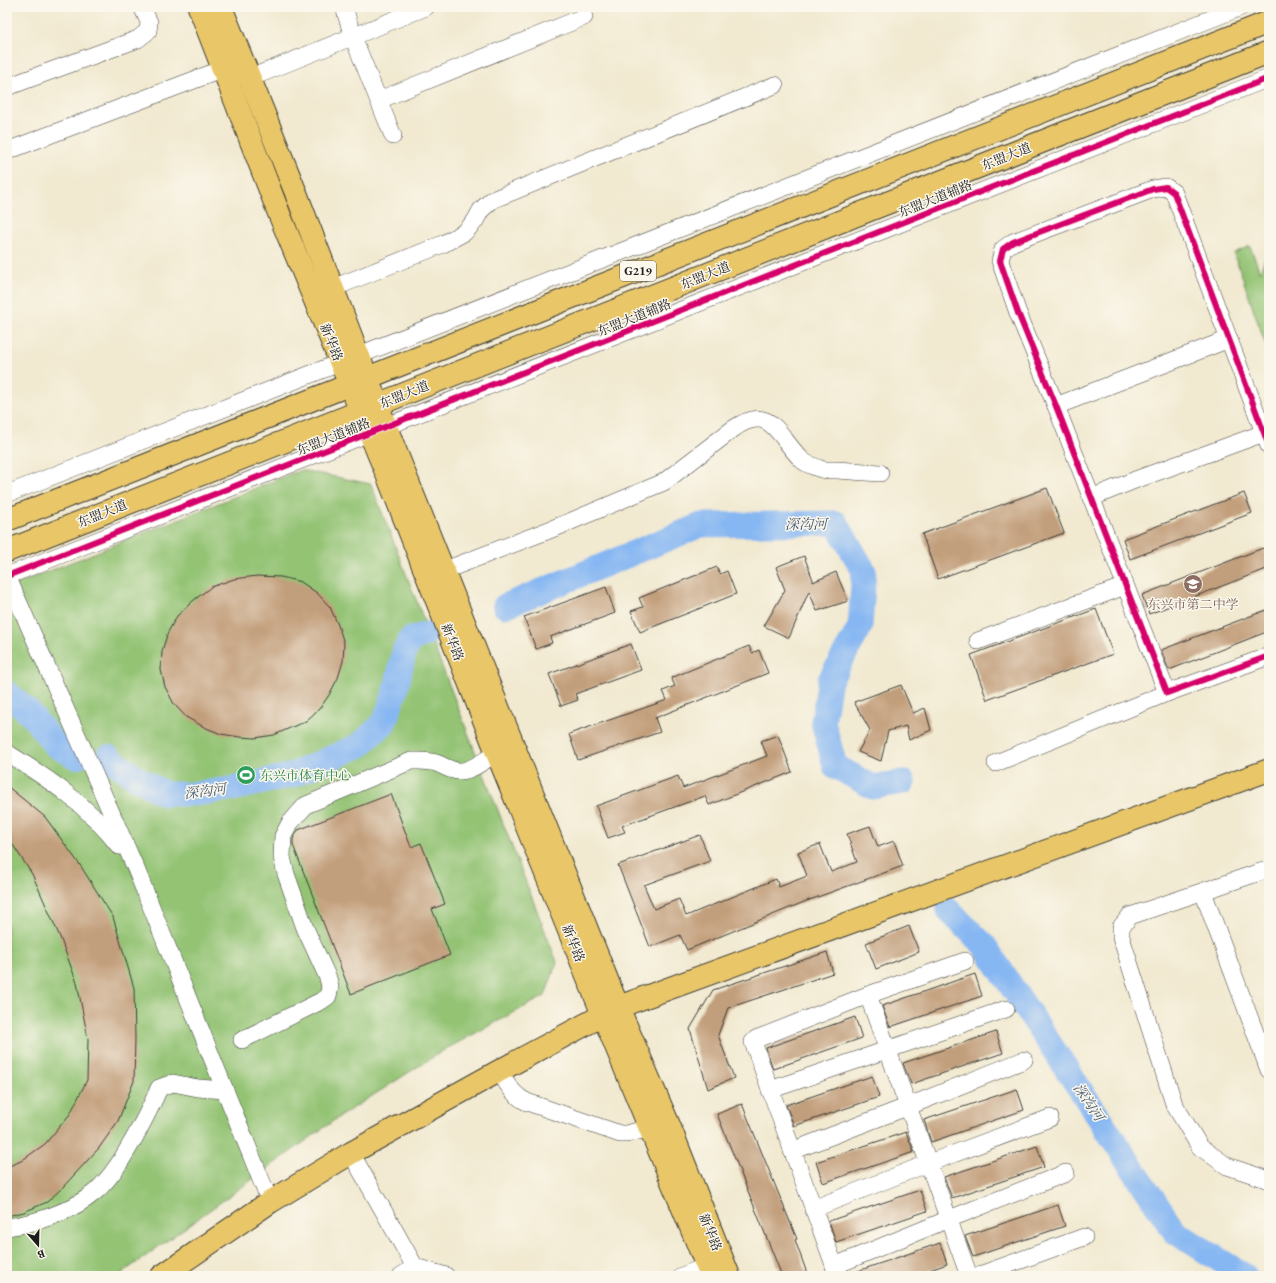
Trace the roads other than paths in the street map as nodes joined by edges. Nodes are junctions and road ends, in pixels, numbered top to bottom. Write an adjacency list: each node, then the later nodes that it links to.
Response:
1 (142, 7): 15 (street)
2 (199, 7): 11 (main road, 新华路)
3 (222, 7): 12 (main road, 新华路)
4 (344, 7): 9 (street)
5 (426, 7): 9 (street)
6 (1241, 7): 21 (street)
7 (584, 18): 16 (street)
8 (1269, 22): 22 (main road, G219)
9 (353, 37): 12 (street); 16 (street)
10 (1269, 52): 24 (main road, 东盟大道 / G219)
11 (223, 69): 18 (street); 21 (main road, 新华路)
12 (250, 78): 19 (main road, 新华路)
13 (1269, 78): 25 (street, 东盟大道辅路)
14 (776, 85): 19 (street)
15 (7, 87)
16 (379, 100): 17 (street)
17 (393, 136)
18 (7, 151)
19 (332, 288): 21 (main road, 新华路)
20 (1229, 339): 23 (street); 23 (street); 26 (street)
21 (350, 359): 22 (main road, 新华路); 28 (street)
22 (359, 381): 24 (main road, 新华路); 30 (main road, G219)
23 (1056, 406): 29 (street)
24 (369, 408): 25 (main road, 新华路); 31 (main road, 东盟大道 / G219)
25 (378, 430): 32 (main road, 新华路); 33 (street, 东盟大道辅路); 39 (main road, 新华路)
26 (1267, 439): 29 (street)
27 (880, 473): 32 (street)
28 (7, 494)
29 (1091, 498): 34 (street)
30 (7, 520)
31 (7, 551)
32 (443, 572): 48 (main road, 新华路)
33 (7, 576): 42 (street)
34 (1125, 586): 35 (street); 37 (street)
35 (978, 641)
36 (1269, 656): 37 (street)
37 (1167, 693): 40 (street)
38 (7, 753): 42 (street)
39 (497, 753): 48 (main road, 新华路); 49 (street)
40 (996, 763)
41 (1268, 773): 48 (main road)
42 (136, 869): 54 (street)
43 (1269, 869): 44 (street)
44 (1203, 892): 52 (street); 63 (street)
45 (965, 961): 46 (street)
46 (868, 996): 50 (street); 55 (street)
47 (1006, 1009): 50 (street)
48 (610, 1011): 53 (main road); 58 (main road, 新华路); 75 (main road, 新华路)
49 (242, 1040)
50 (888, 1050): 55 (street); 56 (street)
51 (1024, 1060): 56 (street)
52 (1269, 1070)
53 (499, 1071): 58 (street); 60 (main road)
54 (225, 1090): 64 (street); 67 (street)
55 (770, 1090): 59 (street)
56 (909, 1106): 59 (street); 61 (street)
57 (1050, 1118): 61 (street)
58 (650, 1128): 70 (main road, 新华路)
59 (792, 1151): 65 (street)
60 (351, 1153): 64 (main road); 69 (street)
61 (930, 1163): 65 (street); 66 (street)
62 (1066, 1173): 66 (street)
63 (1269, 1180)
64 (270, 1202): 72 (main road)
65 (813, 1209): 71 (street)
66 (949, 1219): 71 (street); 76 (street)
67 (7, 1227)
68 (1084, 1236): 77 (street)
69 (408, 1271): 73 (street)
70 (709, 1271): 74 (street)
71 (836, 1271)
72 (162, 1276)
73 (446, 1276)
74 (682, 1276)
75 (729, 1276)
76 (969, 1276)
77 (977, 1276)

